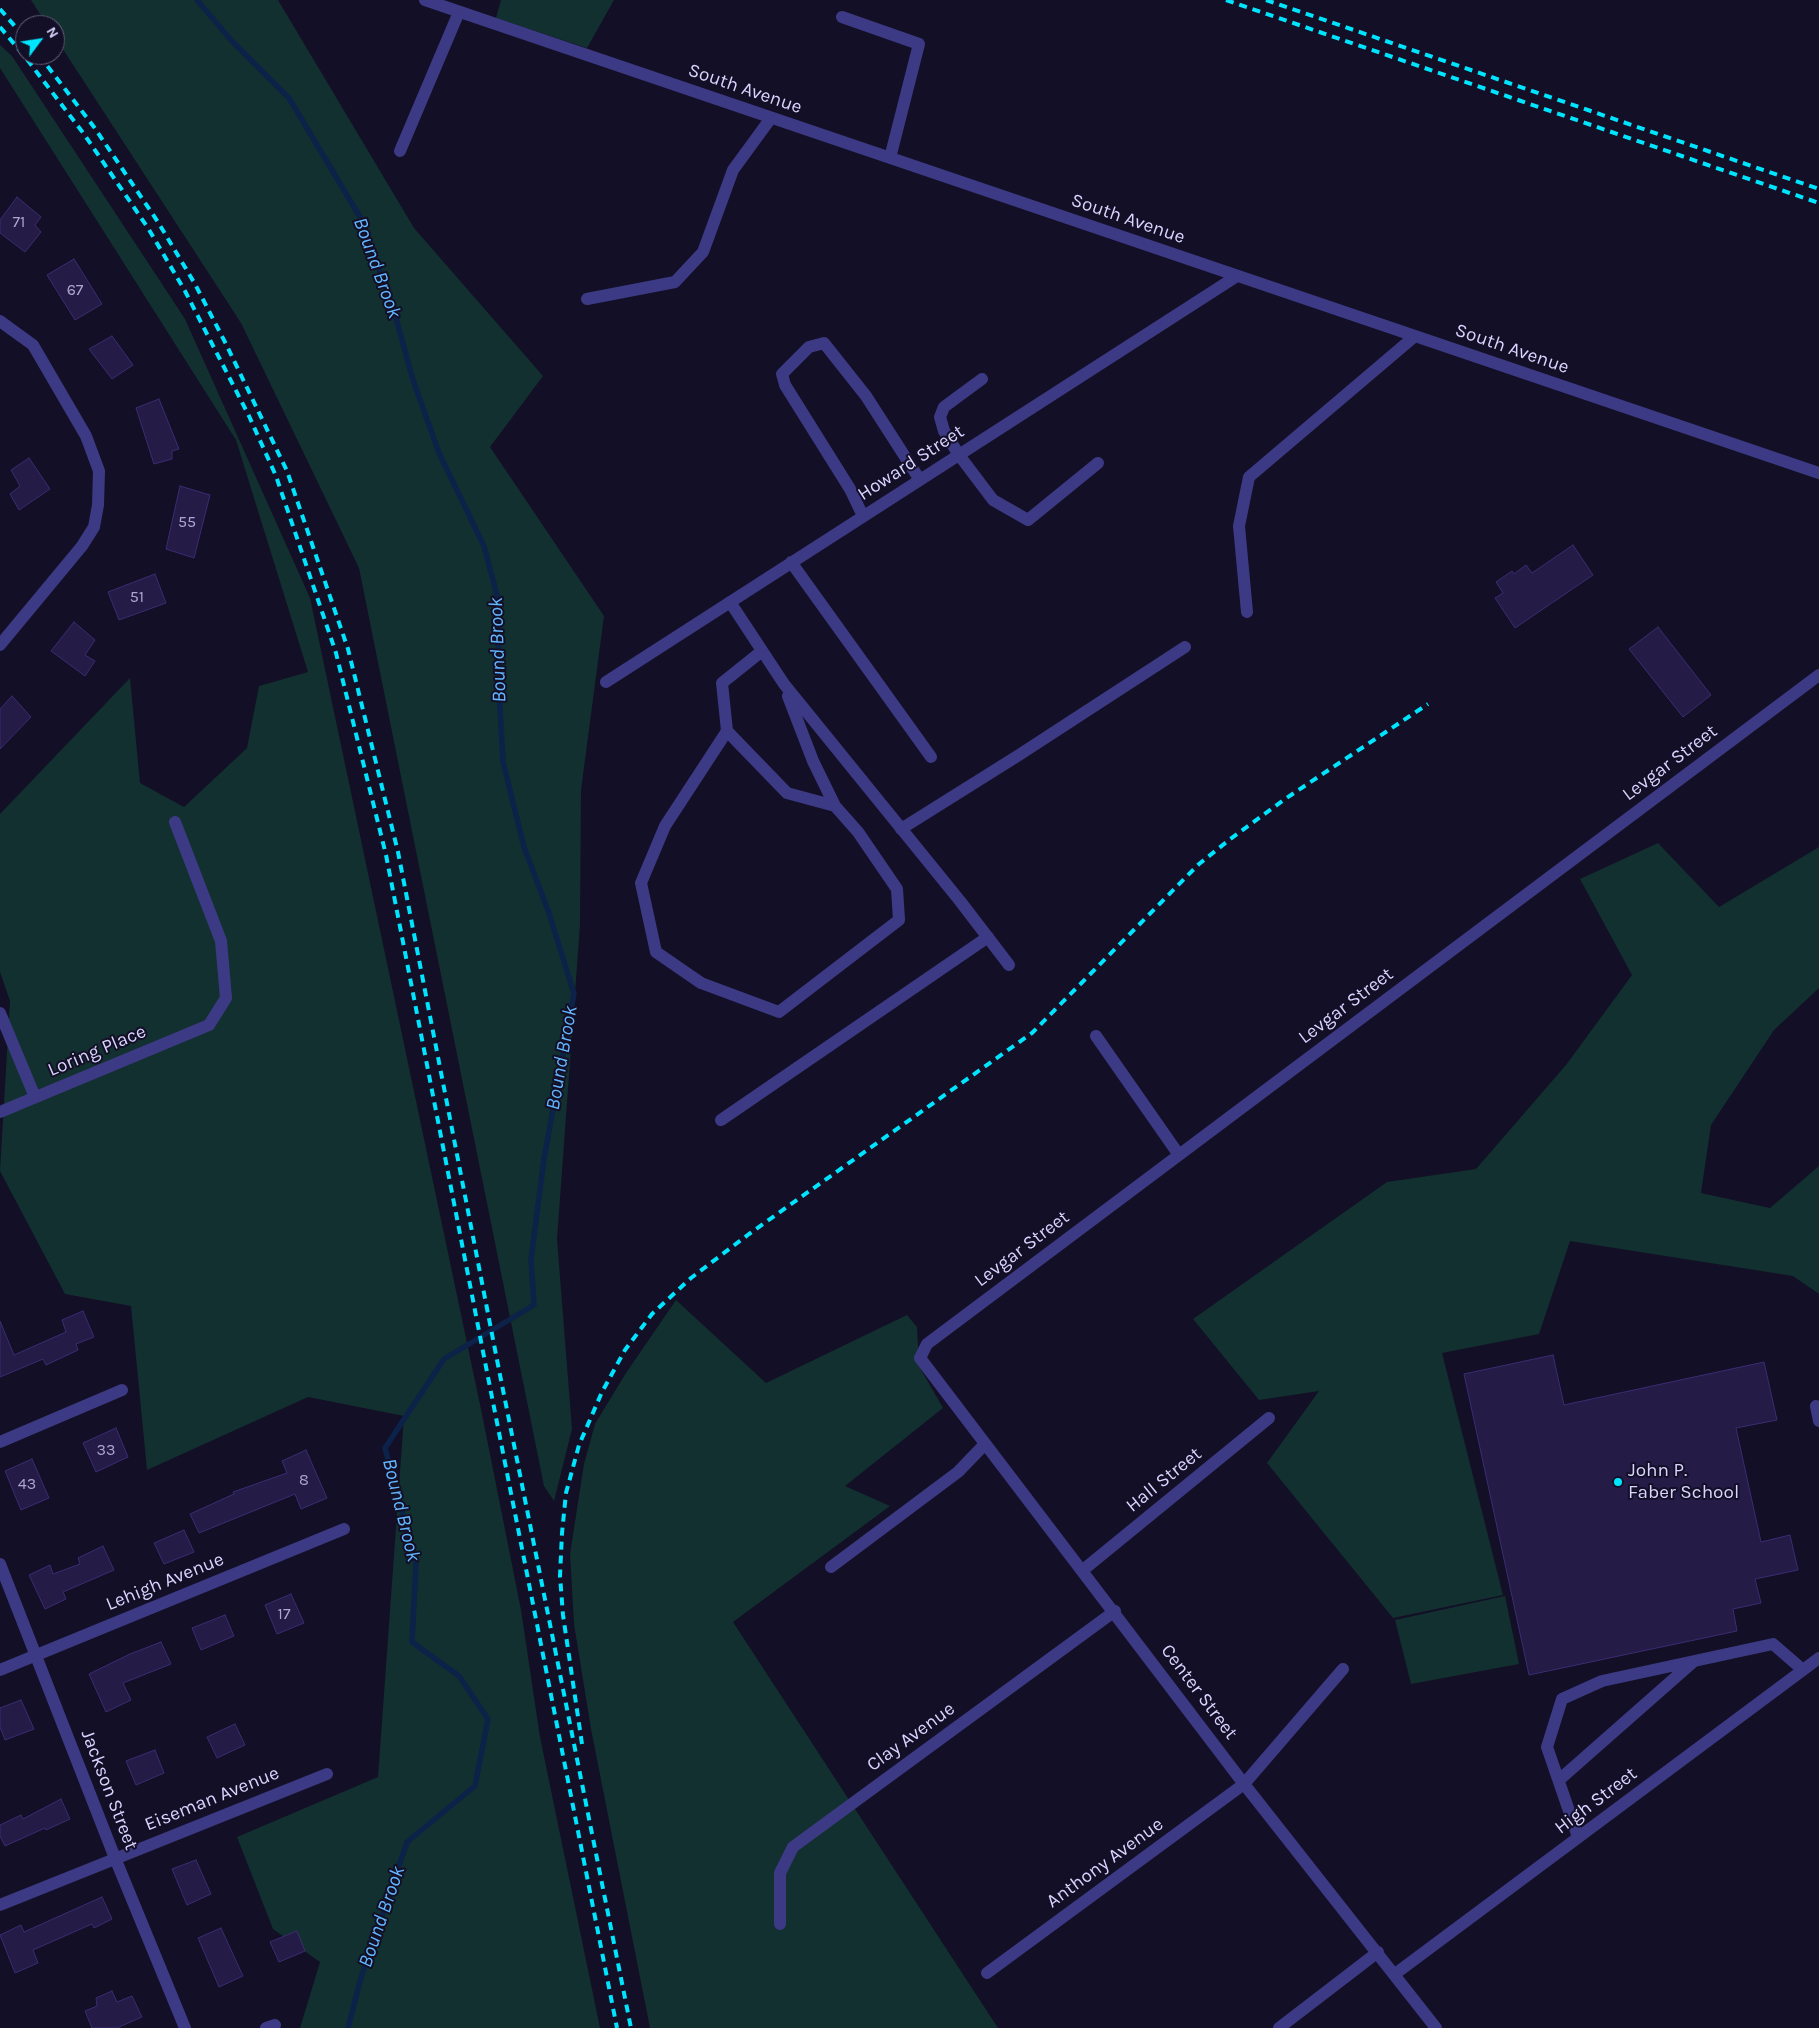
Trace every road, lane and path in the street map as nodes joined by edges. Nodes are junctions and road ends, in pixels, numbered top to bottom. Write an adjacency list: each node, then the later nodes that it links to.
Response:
1 (425, 0): 2 (street, South Avenue)
2 (459, 12): 4 (street, South Avenue); 5 (street)
3 (842, 17): 6 (street)
4 (771, 118): 6 (street, South Avenue); 8 (street)
5 (400, 151)
6 (890, 158): 7 (street, South Avenue)
7 (1237, 276): 10 (street, South Avenue); 12 (street, Howard Street)
8 (587, 300)
9 (0, 321): 20 (street)
10 (1415, 336): 14 (street, South Avenue); 19 (street)
11 (982, 379): 12 (street)
12 (959, 455): 13 (street); 15 (street, Howard Street)
13 (1098, 463)
14 (1819, 474)
15 (920, 480): 16 (street, Howard Street); 16 (street)
16 (863, 516): 17 (street, Howard Street)
17 (792, 562): 18 (street, Howard Street); 27 (street)
18 (730, 602): 22 (street); 24 (street, Howard Street)
19 (1247, 612)
20 (0, 645)
21 (1185, 647): 30 (street)
22 (762, 651): 25 (street); 26 (street)
23 (1819, 675): 38 (street, Levgar Street)
24 (606, 682)
25 (784, 684): 28 (street); 30 (street)
26 (727, 731): 28 (street); 28 (street)
27 (931, 757)
28 (835, 806)
29 (175, 822): 35 (street, Loring Place)
30 (901, 829): 31 (street)
31 (988, 937): 32 (street); 37 (street)
32 (1009, 965)
33 (0, 1013): 35 (street)
34 (1096, 1036): 38 (street)
35 (35, 1097): 36 (street, Loring Place)
36 (0, 1112)
37 (721, 1120)
38 (1179, 1155): 39 (street, Levgar Street)
39 (934, 1377): 45 (street, Center Street)
40 (122, 1390): 44 (street)
41 (1816, 1406): 43 (street)
42 (1269, 1418): 49 (street, Hall Street)
43 (1819, 1421)
44 (0, 1442)
45 (985, 1444): 48 (street); 49 (street, Center Street)
46 (344, 1529): 51 (street, Lehigh Avenue)
47 (0, 1564): 51 (street, Jackson Street)
48 (831, 1568)
49 (1083, 1570): 50 (street, Center Street)
50 (1114, 1611): 59 (street, Center Street); 63 (street, Clay Avenue)
51 (37, 1655): 55 (street, Lehigh Avenue); 61 (street, Jackson Street)
52 (1819, 1658): 56 (street, High Street)
53 (1695, 1661): 56 (street); 58 (street); 58 (street)
54 (1343, 1669): 59 (street, Anthony Avenue)
55 (0, 1670)
56 (1803, 1670): 60 (street, High Street)
57 (327, 1774): 61 (street, Eiseman Avenue)
58 (1559, 1780): 60 (street)
59 (1244, 1784): 64 (street, Center Street); 65 (street, Anthony Avenue)
60 (1578, 1837): 66 (street, High Street)
61 (115, 1858): 62 (street, Eiseman Avenue); 67 (street, Jackson Street)
62 (0, 1904)
63 (780, 1924)
64 (1378, 1952): 66 (street, Center Street); 68 (street)
65 (987, 1973)
66 (1395, 1974): 69 (street, Center Street)
67 (185, 2028)
68 (1279, 2028)
69 (1436, 2028)

